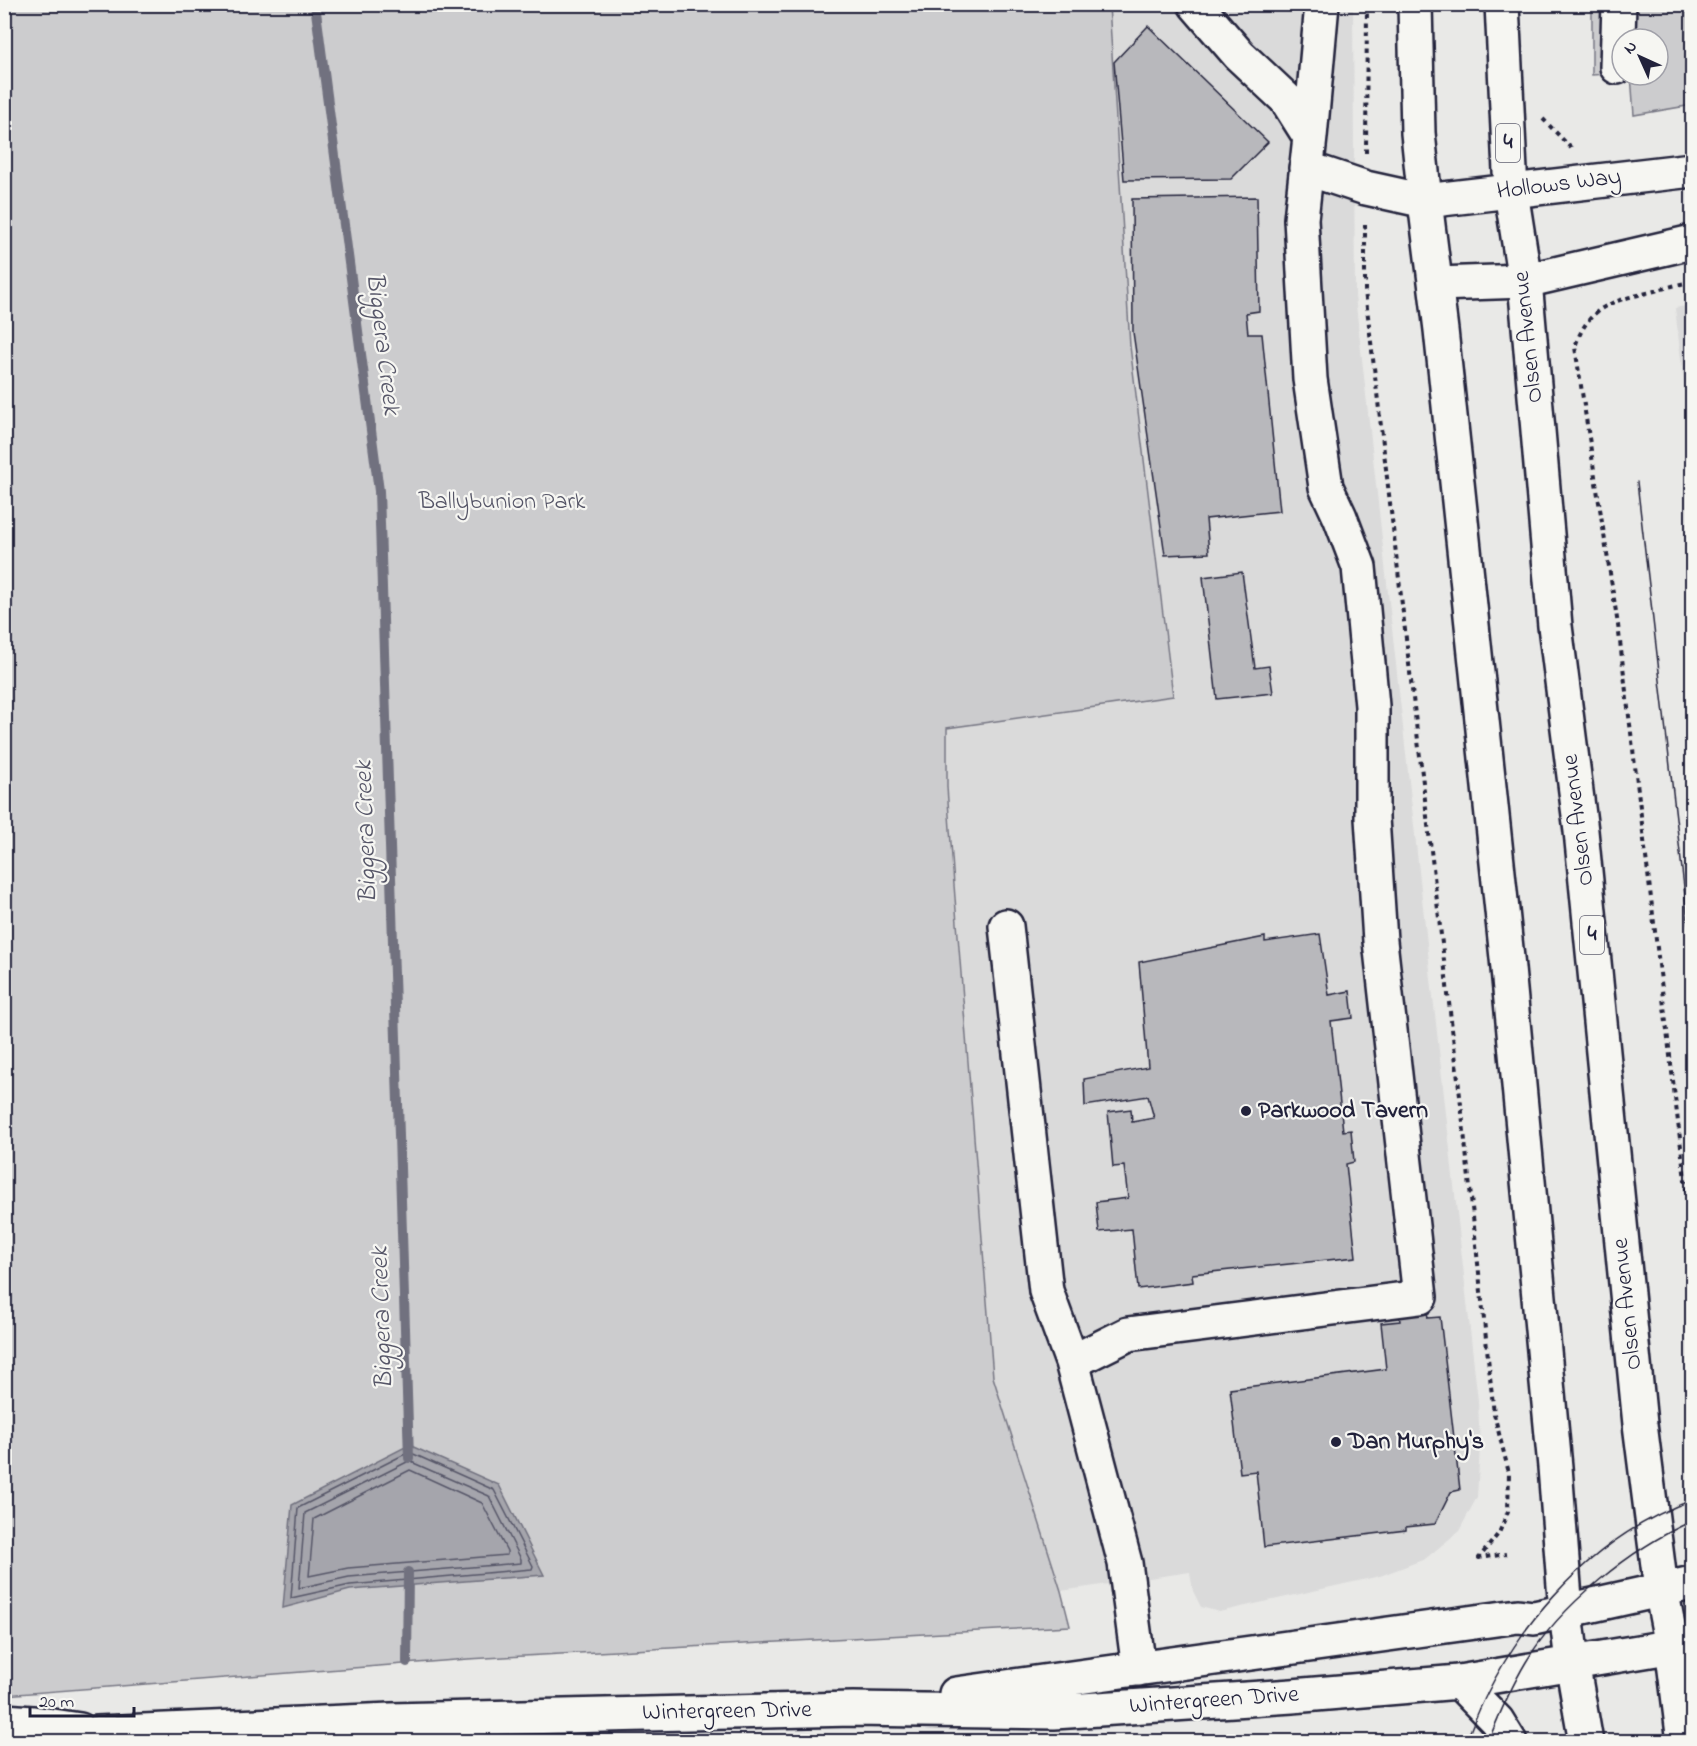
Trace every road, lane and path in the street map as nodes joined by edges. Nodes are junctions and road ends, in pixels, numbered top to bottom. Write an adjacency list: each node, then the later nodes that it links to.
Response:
1 (1195, 4): 10 (main road)
2 (1322, 4): 10 (main road)
3 (1367, 4): 12 (path)
4 (1415, 4): 14 (main road)
5 (1502, 4): 13 (main road, Olsen Avenue / 4)
6 (1619, 4): 7 (main road)
7 (1618, 27)
8 (1538, 114): 9 (path)
9 (1574, 151)
10 (1308, 152): 12 (main road, Hollows Way); 21 (main road)
11 (1692, 170): 13 (main road, Hollows Way)
12 (1366, 188): 14 (main road, Hollows Way); 22 (path)
13 (1510, 192): 14 (main road, Hollows Way); 16 (main road, Olsen Avenue / 4)
14 (1425, 201): 18 (main road)
15 (1692, 242): 16 (main road)
16 (1525, 281): 18 (main road); 24 (main road, Olsen Avenue / 4)
17 (1692, 282): 20 (path)
18 (1436, 284): 25 (main road)
19 (1006, 926): 21 (main road)
20 (1692, 1238)
21 (1071, 1362): 28 (main road)
22 (1506, 1554)
23 (1692, 1583): 24 (main road, Wintergreen Drive)
24 (1661, 1588): 25 (main road, Wintergreen Drive); 26 (main road, Olsen Avenue / 4)
25 (1566, 1612): 27 (main road); 28 (main road, Wintergreen Drive)
26 (1682, 1644): 27 (main road, Wintergreen Drive); 36 (main road, Olsen Avenue / 4)
27 (1572, 1662): 29 (main road, Wintergreen Drive); 35 (main road)
28 (1139, 1669): 30 (main road, Wintergreen Drive)
29 (1459, 1682): 30 (main road, Wintergreen Drive); 34 (main road)
30 (853, 1709): 32 (main road, Wintergreen Drive)
31 (4, 1721): 32 (main road, Wintergreen Drive)
32 (97, 1733): 33 (main road, Wintergreen Drive)
33 (50, 1742)
34 (1510, 1742)
35 (1586, 1742)
36 (1684, 1742)

